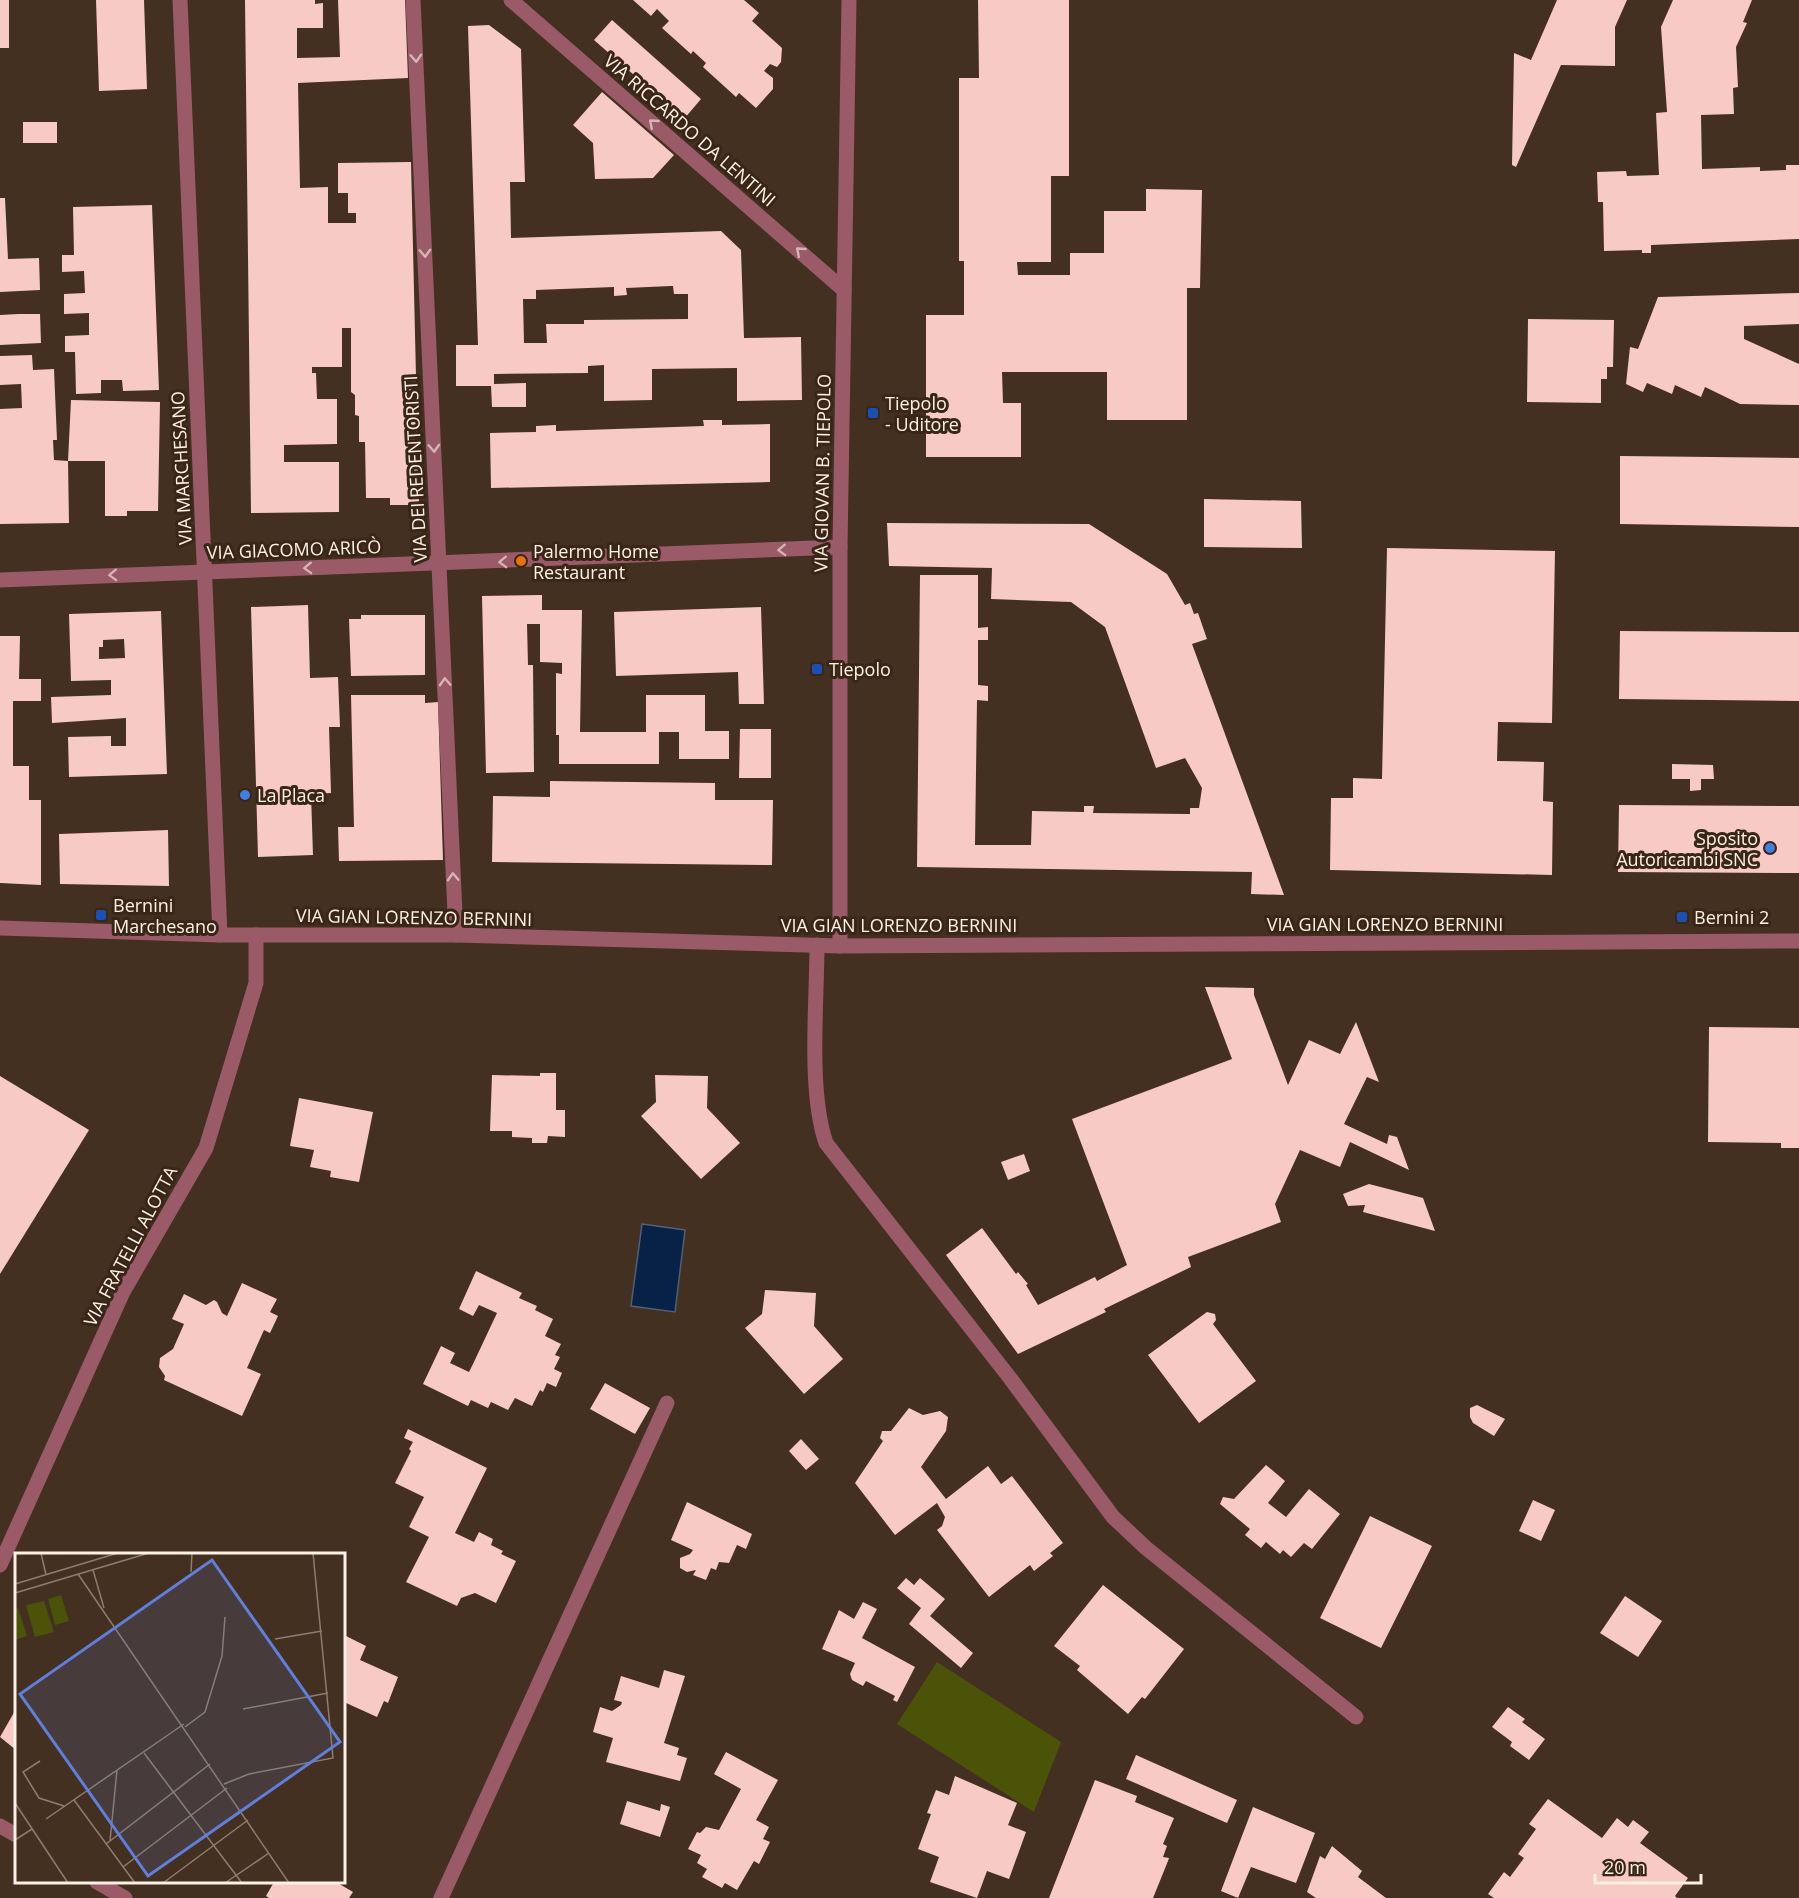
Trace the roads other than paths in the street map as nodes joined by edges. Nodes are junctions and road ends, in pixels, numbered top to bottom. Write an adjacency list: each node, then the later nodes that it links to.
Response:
1 (180, 0): 8 (street, VIA MARCHESANO)
2 (413, 0): 7 (street, VIA DEI REDENTORISTI, one-way to 7)
3 (511, 0): 5 (street, VIA RICCARDO DA LENTINI, one-way to 3)
4 (849, 0): 5 (street, VIA GIOVAN B. TIEPOLO)
5 (844, 290): 6 (street, VIA GIOVAN B. TIEPOLO)
6 (840, 547): 7 (street, VIA GIACOMO ARICÒ, one-way to 7); 16 (street, VIA GIOVAN B. TIEPOLO)
7 (439, 564): 8 (street, VIA GIACOMO ARICÒ, one-way to 8); 13 (street, VIA DEI REDENTORISTI, one-way to 7)
8 (206, 572): 9 (street, VIA GIACOMO ARICÒ, one-way to 9); 11 (street, VIA MARCHESANO)
9 (0, 580)
10 (0, 928): 11 (street, VIA GIAN LORENZO BERNINI)
11 (220, 935): 12 (street, VIA GIAN LORENZO BERNINI)
12 (256, 935): 13 (street, VIA GIAN LORENZO BERNINI); 18 (street, VIA FRATELLI ALOTTA)
13 (456, 935): 15 (street, VIA GIAN LORENZO BERNINI)
14 (1799, 941): 16 (street, VIA GIAN LORENZO BERNINI)
15 (818, 945): 16 (street, VIA GIAN LORENZO BERNINI); 19 (street)
16 (840, 946)
17 (667, 1403): 24 (street)
18 (0, 1565)
19 (1356, 1717)
20 (0, 1826): 21 (street)
21 (15, 1834)
22 (100, 1883): 23 (street)
23 (125, 1898)
24 (441, 1898)

